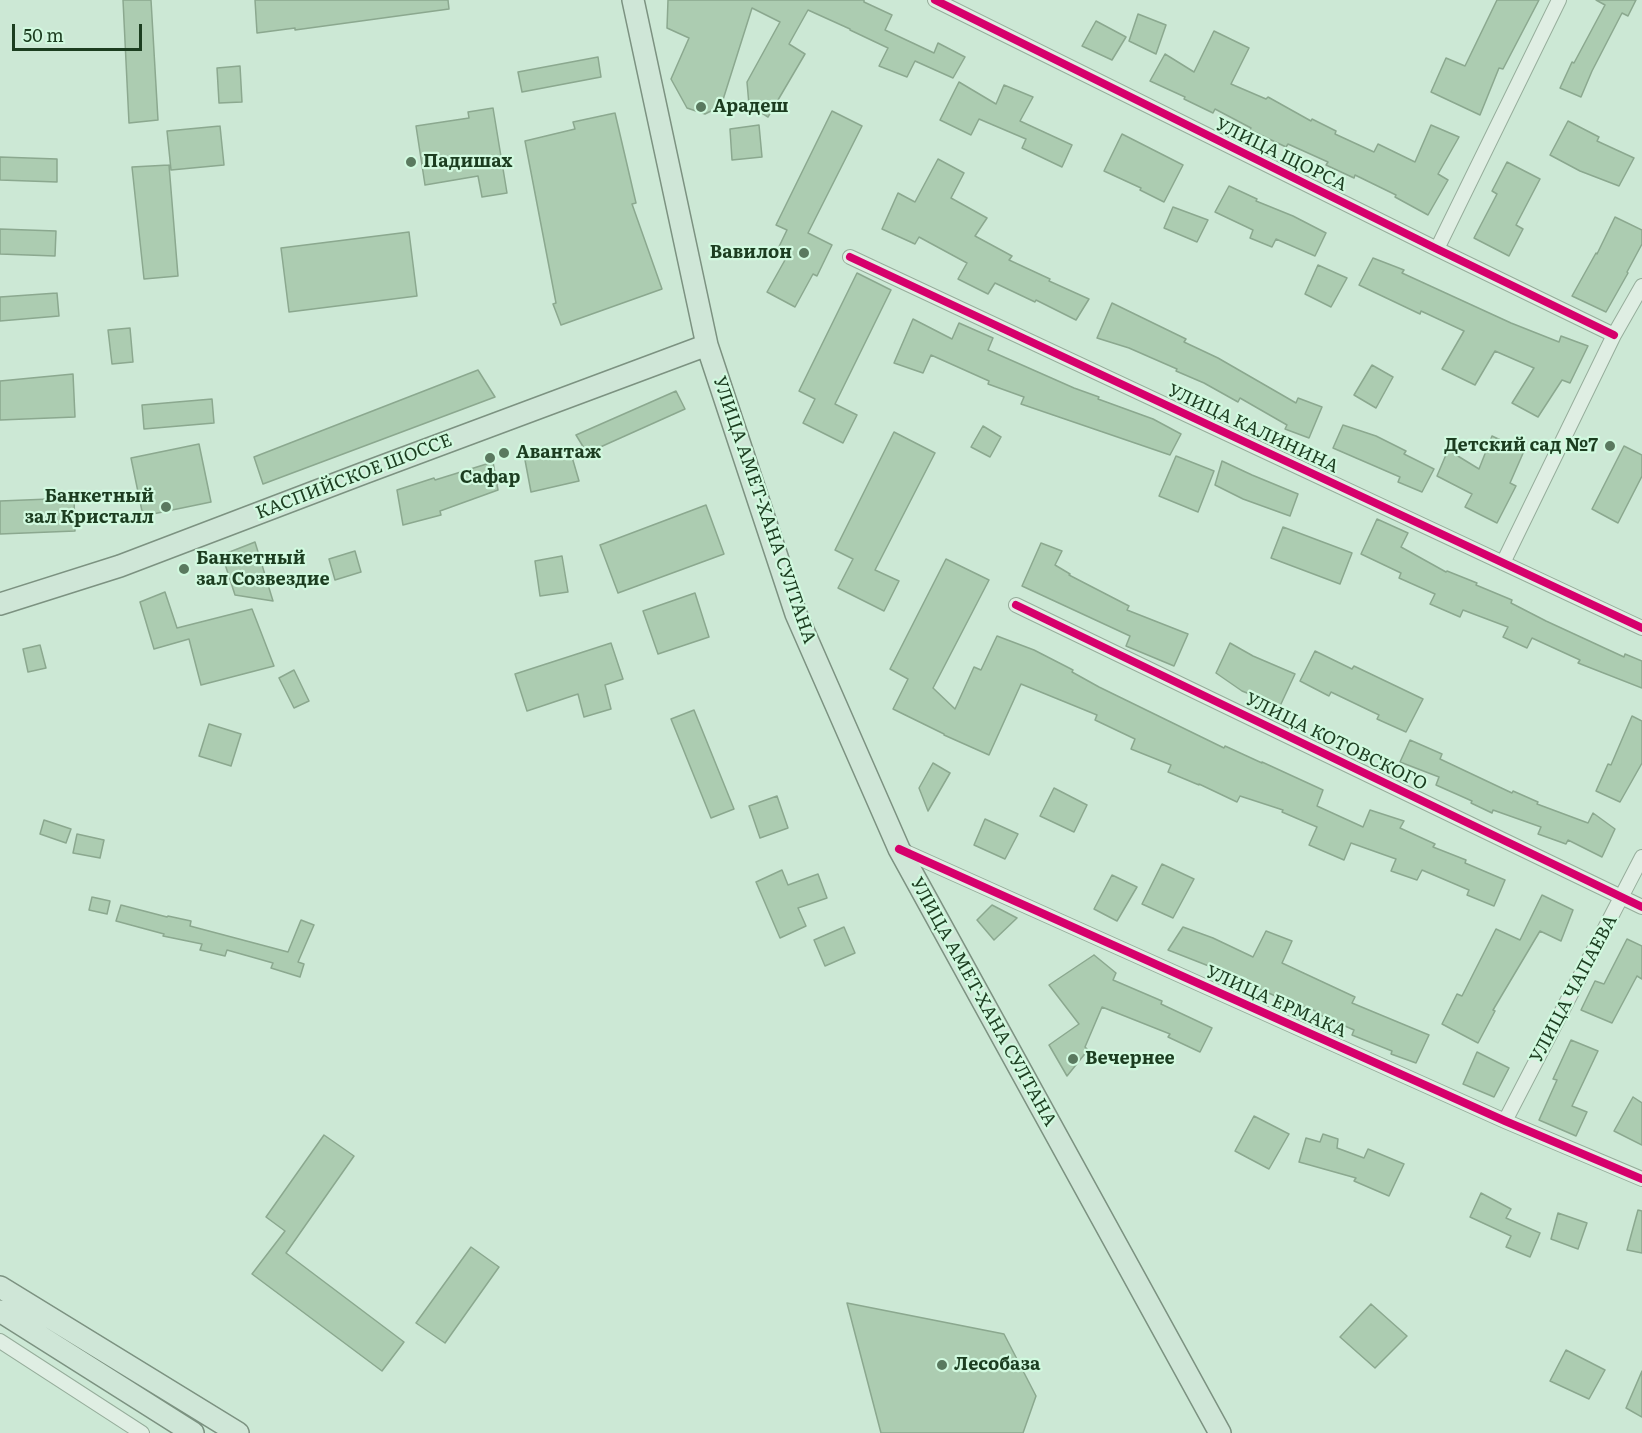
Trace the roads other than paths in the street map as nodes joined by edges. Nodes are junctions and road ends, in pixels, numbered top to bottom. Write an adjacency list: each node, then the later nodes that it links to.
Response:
1 (633, 0): 8 (main road, УЛИЦА АМЕТ-ХАНА СУЛТАНА)
2 (935, 0): 4 (street, УЛИЦА ЩОРСА)
3 (1559, 0): 4 (street)
4 (1437, 249): 7 (street, УЛИЦА ЩОРСА)
5 (850, 257): 9 (street, УЛИЦА КАЛИНИНА)
6 (1642, 286): 7 (street)
7 (1614, 335): 9 (street)
8 (707, 345): 10 (main road, КАСПИЙСКОЕ ШОССЕ); 13 (main road, УЛИЦА АМЕТ-ХАНА СУЛТАНА)
9 (1503, 563): 12 (street, УЛИЦА КАЛИНИНА)
10 (0, 604)
11 (1016, 605): 15 (street, УЛИЦА КОТОВСКОГО)
12 (1642, 628)
13 (899, 849): 17 (street, УЛИЦА ЕРМАКА); 25 (main road, УЛИЦА АМЕТ-ХАНА СУЛТАНА)
14 (1642, 857): 15 (street, УЛИЦА ЧАПАЕВА)
15 (1622, 897): 16 (street, УЛИЦА КОТОВСКОГО); 17 (street, УЛИЦА ЧАПАЕВА)
16 (1642, 907)
17 (1505, 1121): 18 (street, УЛИЦА ЕРМАКА)
18 (1642, 1179)
19 (0, 1287): 24 (main road)
20 (0, 1311): 23 (main road)
21 (0, 1341): 22 (street)
22 (142, 1433)
23 (193, 1433)
24 (238, 1433)
25 (1220, 1433)

